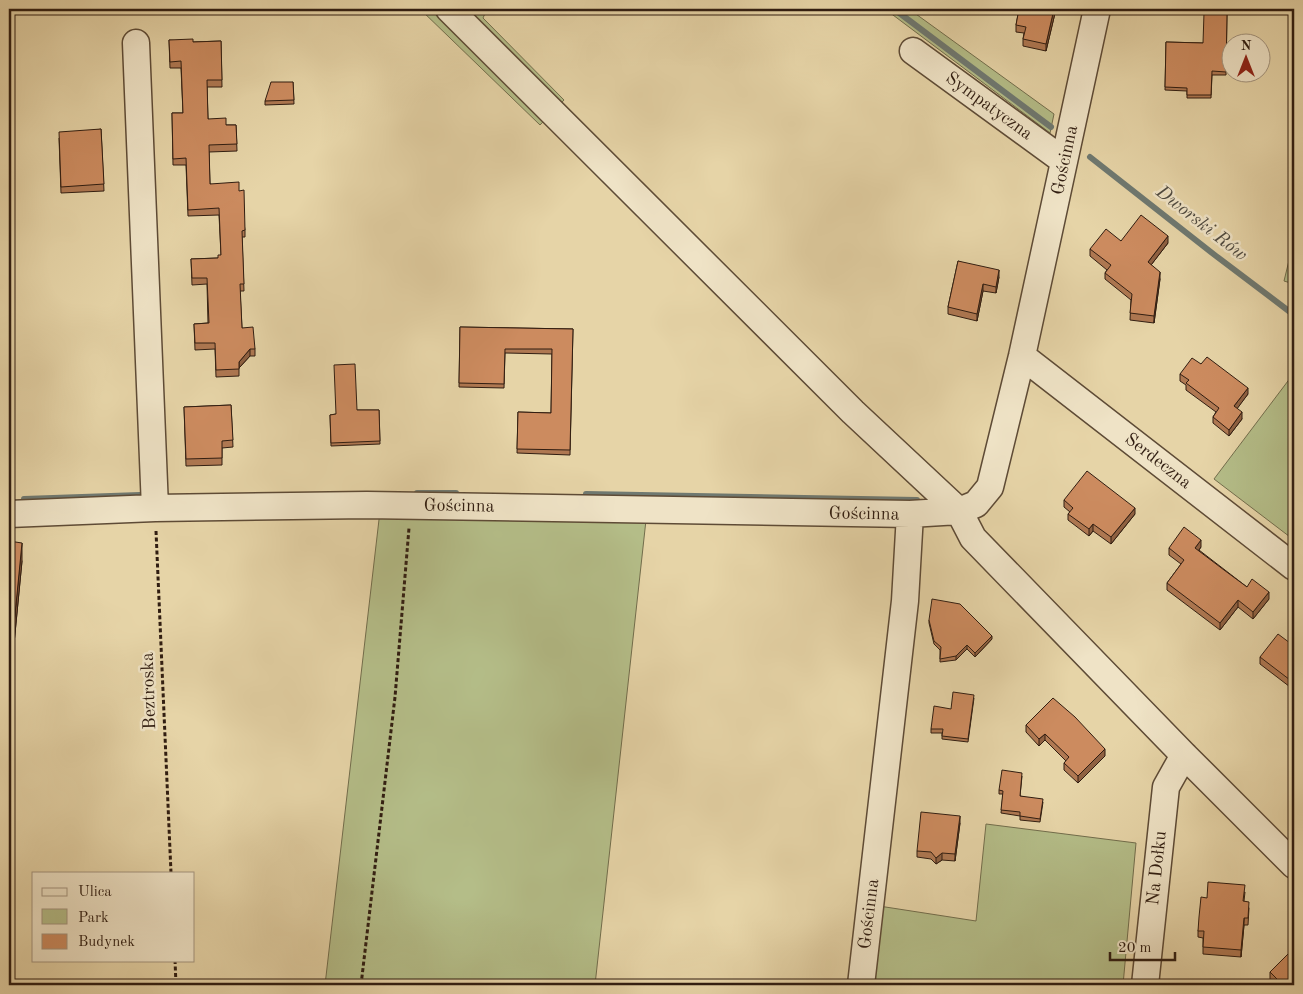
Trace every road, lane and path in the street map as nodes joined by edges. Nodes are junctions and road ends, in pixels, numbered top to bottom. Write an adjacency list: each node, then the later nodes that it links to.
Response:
1 (450, 9): 9 (street)
2 (1097, 9): 5 (street, Gościnna)
3 (136, 43): 8 (street)
4 (913, 51): 5 (street, Sympatyczna)
5 (1064, 161): 6 (street, Gościnna)
6 (1022, 356): 9 (street, Gościnna); 12 (street, Serdeczna)
7 (411, 505): 8 (street, Gościnna); 11 (street, Gościnna); 18 (path)
8 (155, 508): 10 (street, Gościnna); 15 (path, Beztroska)
9 (959, 511): 11 (street, Gościnna); 13 (street)
10 (9, 514)
11 (910, 514): 19 (street, Gościnna)
12 (1294, 567)
13 (1184, 755): 14 (street); 20 (street, Na Dołku)
14 (1294, 865)
15 (171, 872)
16 (174, 962): 17 (path)
17 (176, 985)
18 (361, 985)
19 (861, 985)
20 (1145, 985)

